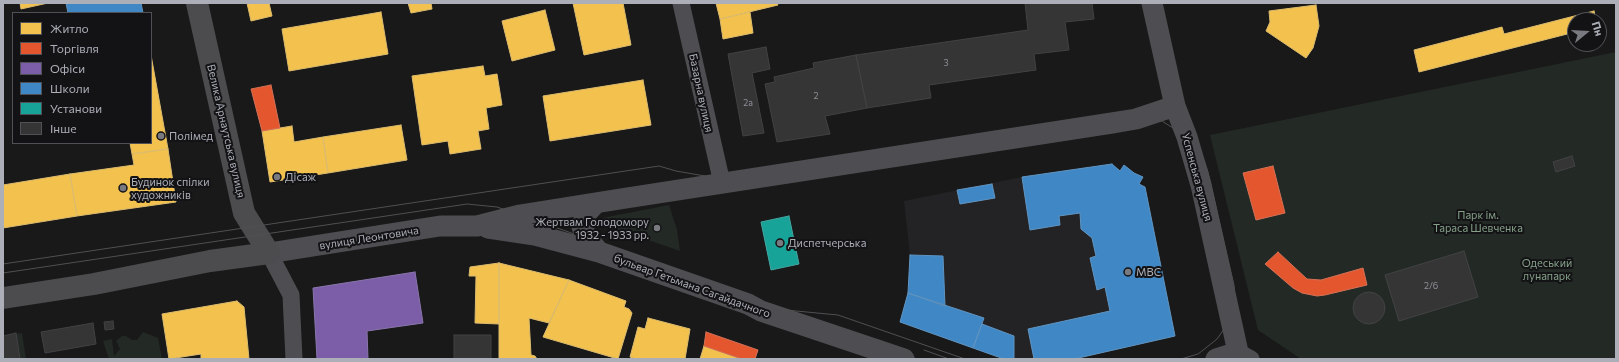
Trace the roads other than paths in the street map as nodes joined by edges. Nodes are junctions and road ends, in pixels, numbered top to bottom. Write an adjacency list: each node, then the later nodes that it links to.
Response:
1 (197, 3): 9 (main road, Велика Арнаутська вулиця)
2 (681, 3): 5 (street, Базарна вулиця)
3 (1152, 3): 4 (street, Успенська вулиця)
4 (1175, 106): 5 (street, вулиця Леонтовича); 11 (street, Успенська вулиця)
5 (728, 182): 6 (street, вулиця Леонтовича)
6 (595, 204): 7 (street, вулиця Леонтовича); 8 (street)
7 (477, 226): 8 (street, бульвар Гетьмана Сагайдачного); 9 (street, вулиця Леонтовича)
8 (599, 252): 13 (street, бульвар Гетьмана Сагайдачного)
9 (269, 253): 10 (main road, вулиця Леонтовича); 12 (street)
10 (3, 298)
11 (1245, 355): 14 (street)
12 (294, 359)
13 (904, 359)
14 (1216, 359)

